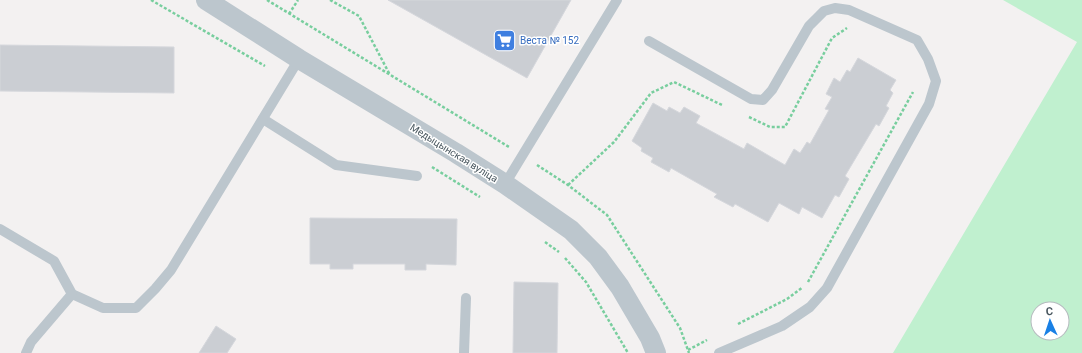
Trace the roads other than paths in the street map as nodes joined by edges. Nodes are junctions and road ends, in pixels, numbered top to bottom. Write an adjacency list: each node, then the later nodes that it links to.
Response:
1 (206, 0): 4 (street, Медыцынская вуліца)
2 (617, 0): 7 (lane)
3 (649, 41): 14 (lane)
4 (299, 59): 5 (lane); 7 (street, Медыцынская вуліца)
5 (263, 119): 6 (lane); 9 (lane)
6 (417, 176)
7 (505, 184): 13 (street, Медыцынская вуліца)
8 (0, 229): 9 (lane)
9 (72, 294): 11 (lane)
10 (466, 298): 12 (lane)
11 (26, 353)
12 (464, 353)
13 (656, 353)
14 (719, 353)

